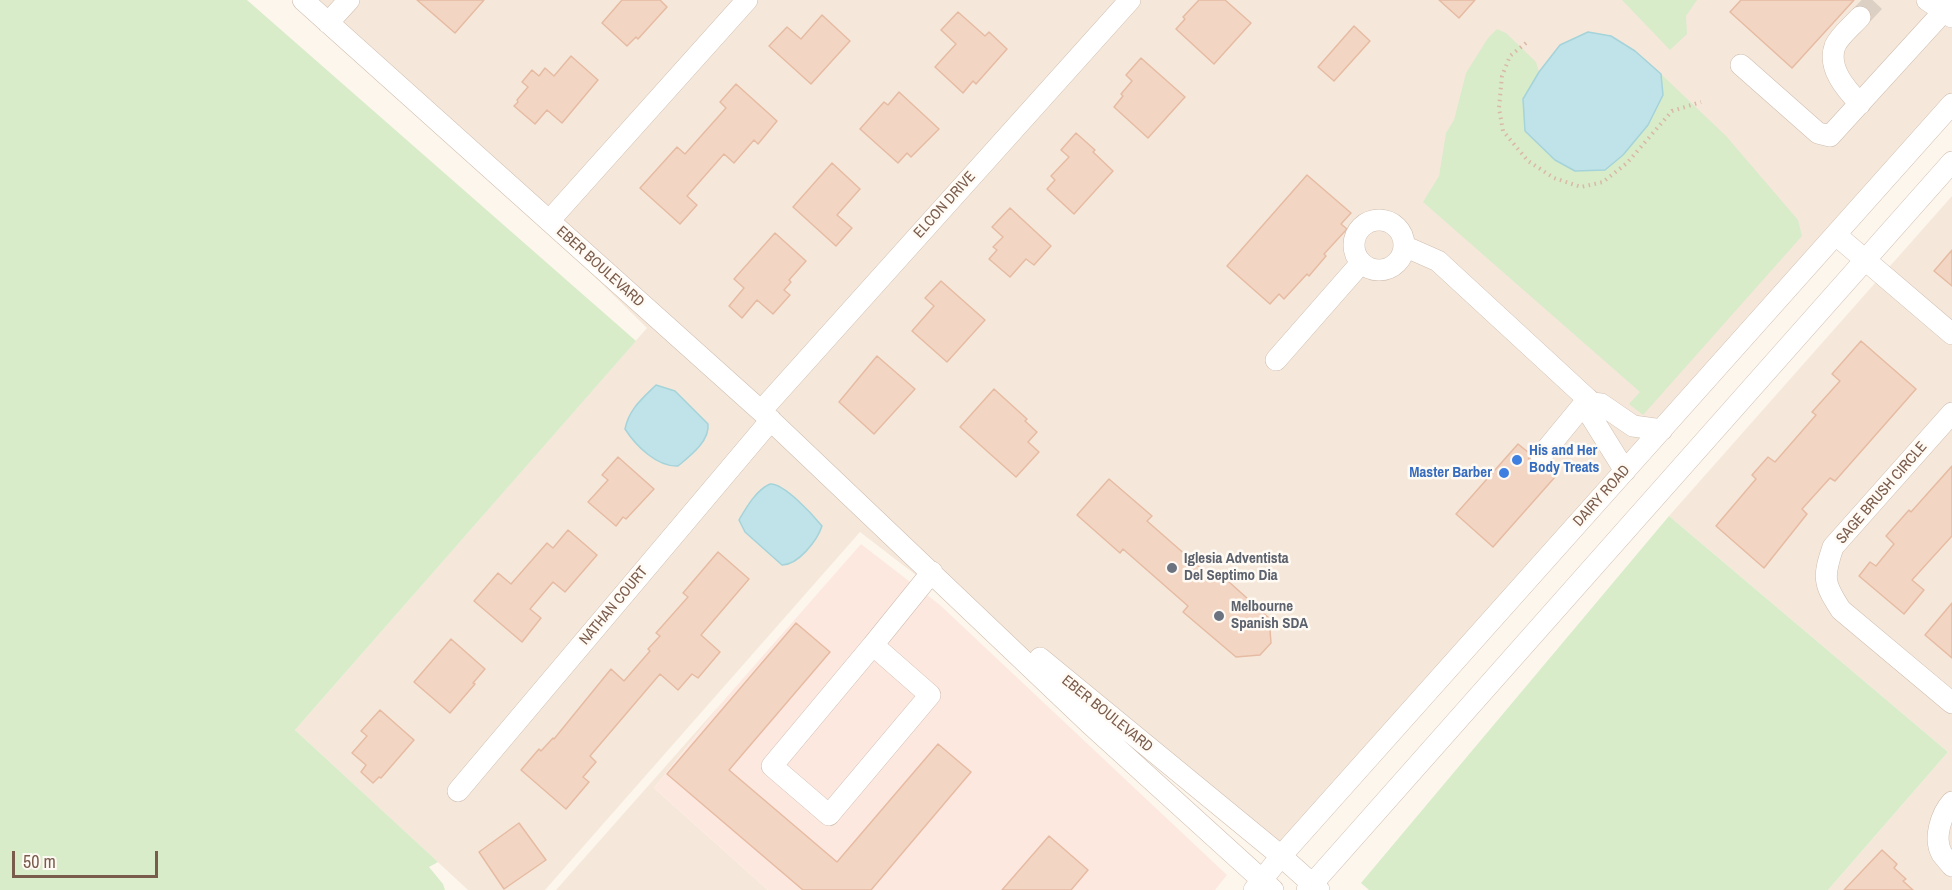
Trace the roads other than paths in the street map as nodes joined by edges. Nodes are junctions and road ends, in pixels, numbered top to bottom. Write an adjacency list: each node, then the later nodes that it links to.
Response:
1 (303, 0): 7 (street, EBER BOULEVARD)
2 (349, 0): 7 (street)
3 (747, 0): 12 (street)
4 (1130, 0): 21 (street, ELCON DRIVE)
5 (1942, 7): 9 (street)
6 (1860, 16): 9 (street)
7 (328, 23): 12 (street, EBER BOULEVARD)
8 (1741, 65): 9 (street)
9 (1860, 104)
10 (1952, 104): 13 (street, DAIRY ROAD)
11 (1952, 162): 15 (street)
12 (549, 221): 21 (street, EBER BOULEVARD)
13 (1836, 235): 15 (street); 22 (street, DAIRY ROAD)
14 (1404, 246): 16 (street); 16 (street); 19 (street)
15 (1865, 260): 17 (street); 34 (street)
16 (1361, 263): 18 (street)
17 (1952, 334)
18 (1276, 360)
19 (1590, 401): 22 (street); 23 (street); 24 (street)
20 (1952, 413): 28 (street, SAGE BRUSH CIRCLE)
21 (766, 416): 25 (street, EBER BOULEVARD); 29 (street, NATHAN COURT)
22 (1662, 430): 24 (street, DAIRY ROAD)
23 (1541, 456)
24 (1625, 471): 31 (street, DAIRY ROAD)
25 (895, 537): 26 (street, EBER BOULEVARD); 31 (street, EBER BOULEVARD)
26 (932, 572): 27 (street); 33 (street, EBER BOULEVARD)
27 (873, 645): 27 (street)
28 (1952, 703)
29 (458, 791)
30 (1952, 802): 32 (street)
31 (1281, 856): 33 (street, DAIRY ROAD); 34 (street, EBER BOULEVARD)
32 (1952, 866)
33 (1263, 887)
34 (1313, 888)

